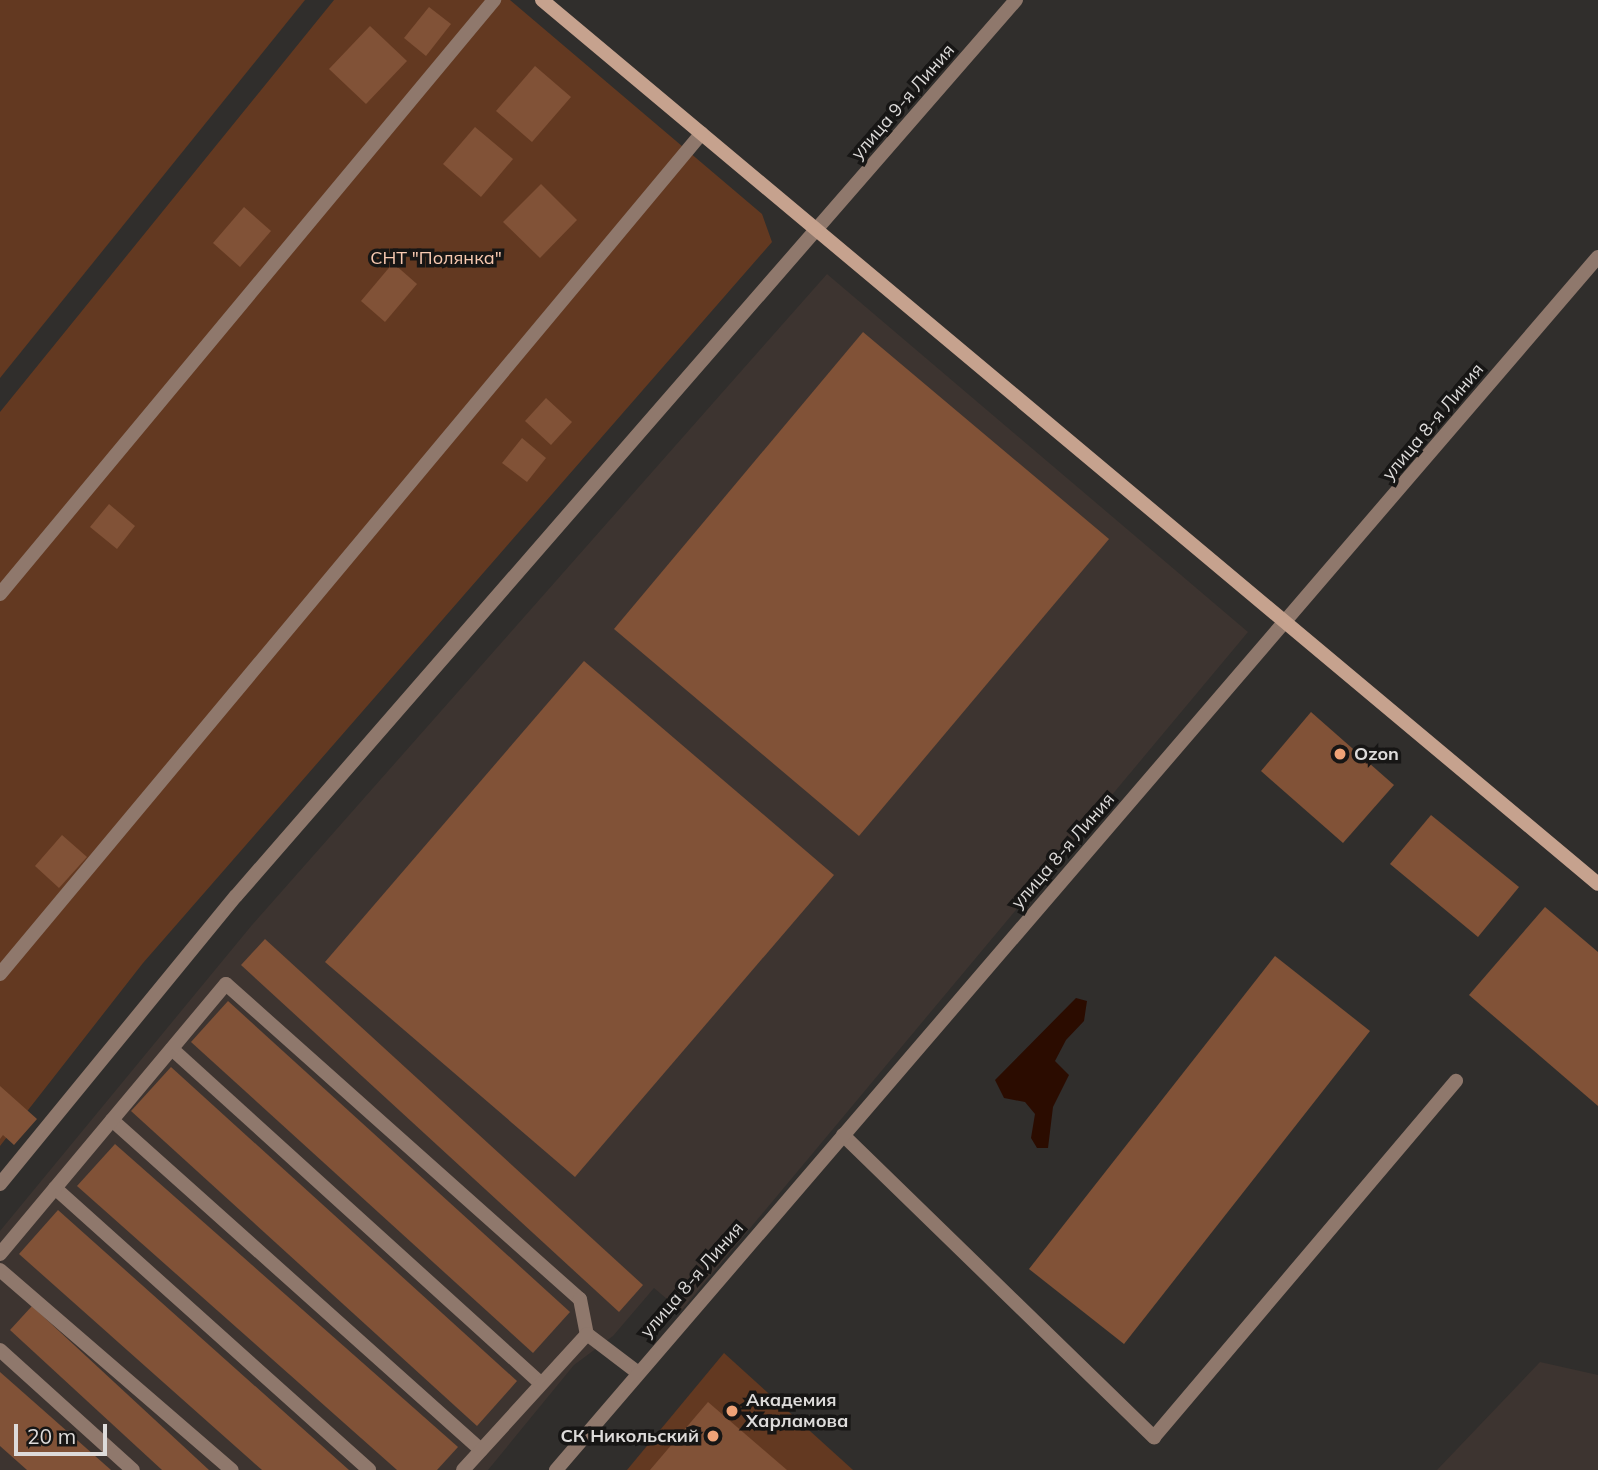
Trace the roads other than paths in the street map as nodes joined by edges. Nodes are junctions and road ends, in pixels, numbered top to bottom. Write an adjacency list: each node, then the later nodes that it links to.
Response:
1 (494, 0): 7 (street)
2 (542, 0): 4 (street)
3 (1016, 0): 5 (street, улица 9-я Линия)
4 (702, 133): 5 (street); 10 (street)
5 (820, 230): 8 (street); 15 (street, улица 9-я Линия)
6 (1598, 257): 8 (street, улица 8-я Линия)
7 (0, 594)
8 (1287, 623): 9 (street); 14 (street, улица 8-я Линия)
9 (1598, 884)
10 (0, 974)
11 (172, 1049): 13 (street); 19 (street); 22 (street)
12 (1456, 1081): 14 (street)
13 (112, 1120): 16 (street); 23 (street)
14 (843, 1135): 21 (street, улица 8-я Линия)
15 (0, 1184)
16 (55, 1188): 17 (street); 26 (street)
17 (0, 1254)
18 (0, 1270): 25 (street)
19 (587, 1334): 21 (street); 22 (street)
20 (0, 1350): 24 (street)
21 (637, 1372): 28 (street, улица 8-я Линия)
22 (541, 1384): 23 (street)
23 (481, 1450): 27 (street)
24 (133, 1470)
25 (232, 1470)
26 (369, 1470)
27 (463, 1470)
28 (556, 1470)

